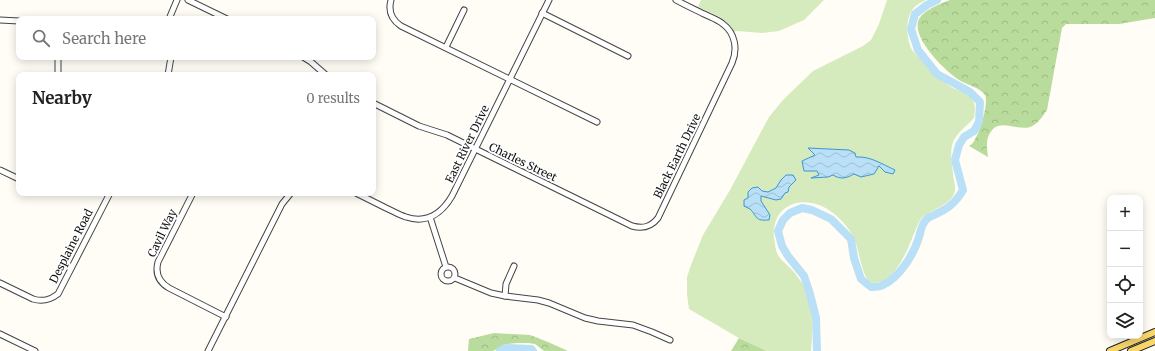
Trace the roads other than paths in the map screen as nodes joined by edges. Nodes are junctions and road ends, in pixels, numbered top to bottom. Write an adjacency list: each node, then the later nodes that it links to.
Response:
1 (177, 0): 8 (street)
2 (188, 0): 9 (street)
3 (391, 0): 12 (street)
4 (548, 0): 7 (street, East River Drive)
5 (676, 0): 30 (street, Black Earth Drive)
6 (464, 10): 12 (street)
7 (542, 13): 13 (street); 20 (street, East River Drive)
8 (171, 16)
9 (221, 16)
10 (0, 20): 11 (street)
11 (16, 21)
12 (446, 47): 20 (street)
13 (628, 56)
14 (58, 60): 17 (street)
15 (170, 60): 18 (street)
16 (308, 60): 19 (street)
17 (58, 72)
18 (168, 72)
19 (323, 72)
20 (510, 79): 22 (street); 23 (street, East River Drive)
21 (376, 104): 23 (street, Charles Street)
22 (597, 122)
23 (475, 149): 30 (street, Charles Street); 31 (street, East River Drive)
24 (0, 170): 25 (street)
25 (16, 178)
26 (108, 196): 35 (street, Desplaine Road)
27 (191, 196): 37 (street, Cavil Way)
28 (289, 196): 37 (street)
29 (362, 196): 31 (street)
30 (598, 210)
31 (430, 217): 33 (street)
32 (514, 266): 36 (street)
33 (446, 267): 34 (street); 34 (street)
34 (455, 278): 36 (street)
35 (0, 283)
36 (505, 296): 40 (street)
37 (226, 317): 43 (street)
38 (1155, 332): 44 (main road)
39 (0, 334): 42 (street)
40 (670, 340)
41 (1155, 341): 45 (main road)
42 (35, 351)
43 (208, 351)
44 (1110, 351)
45 (1131, 351)

